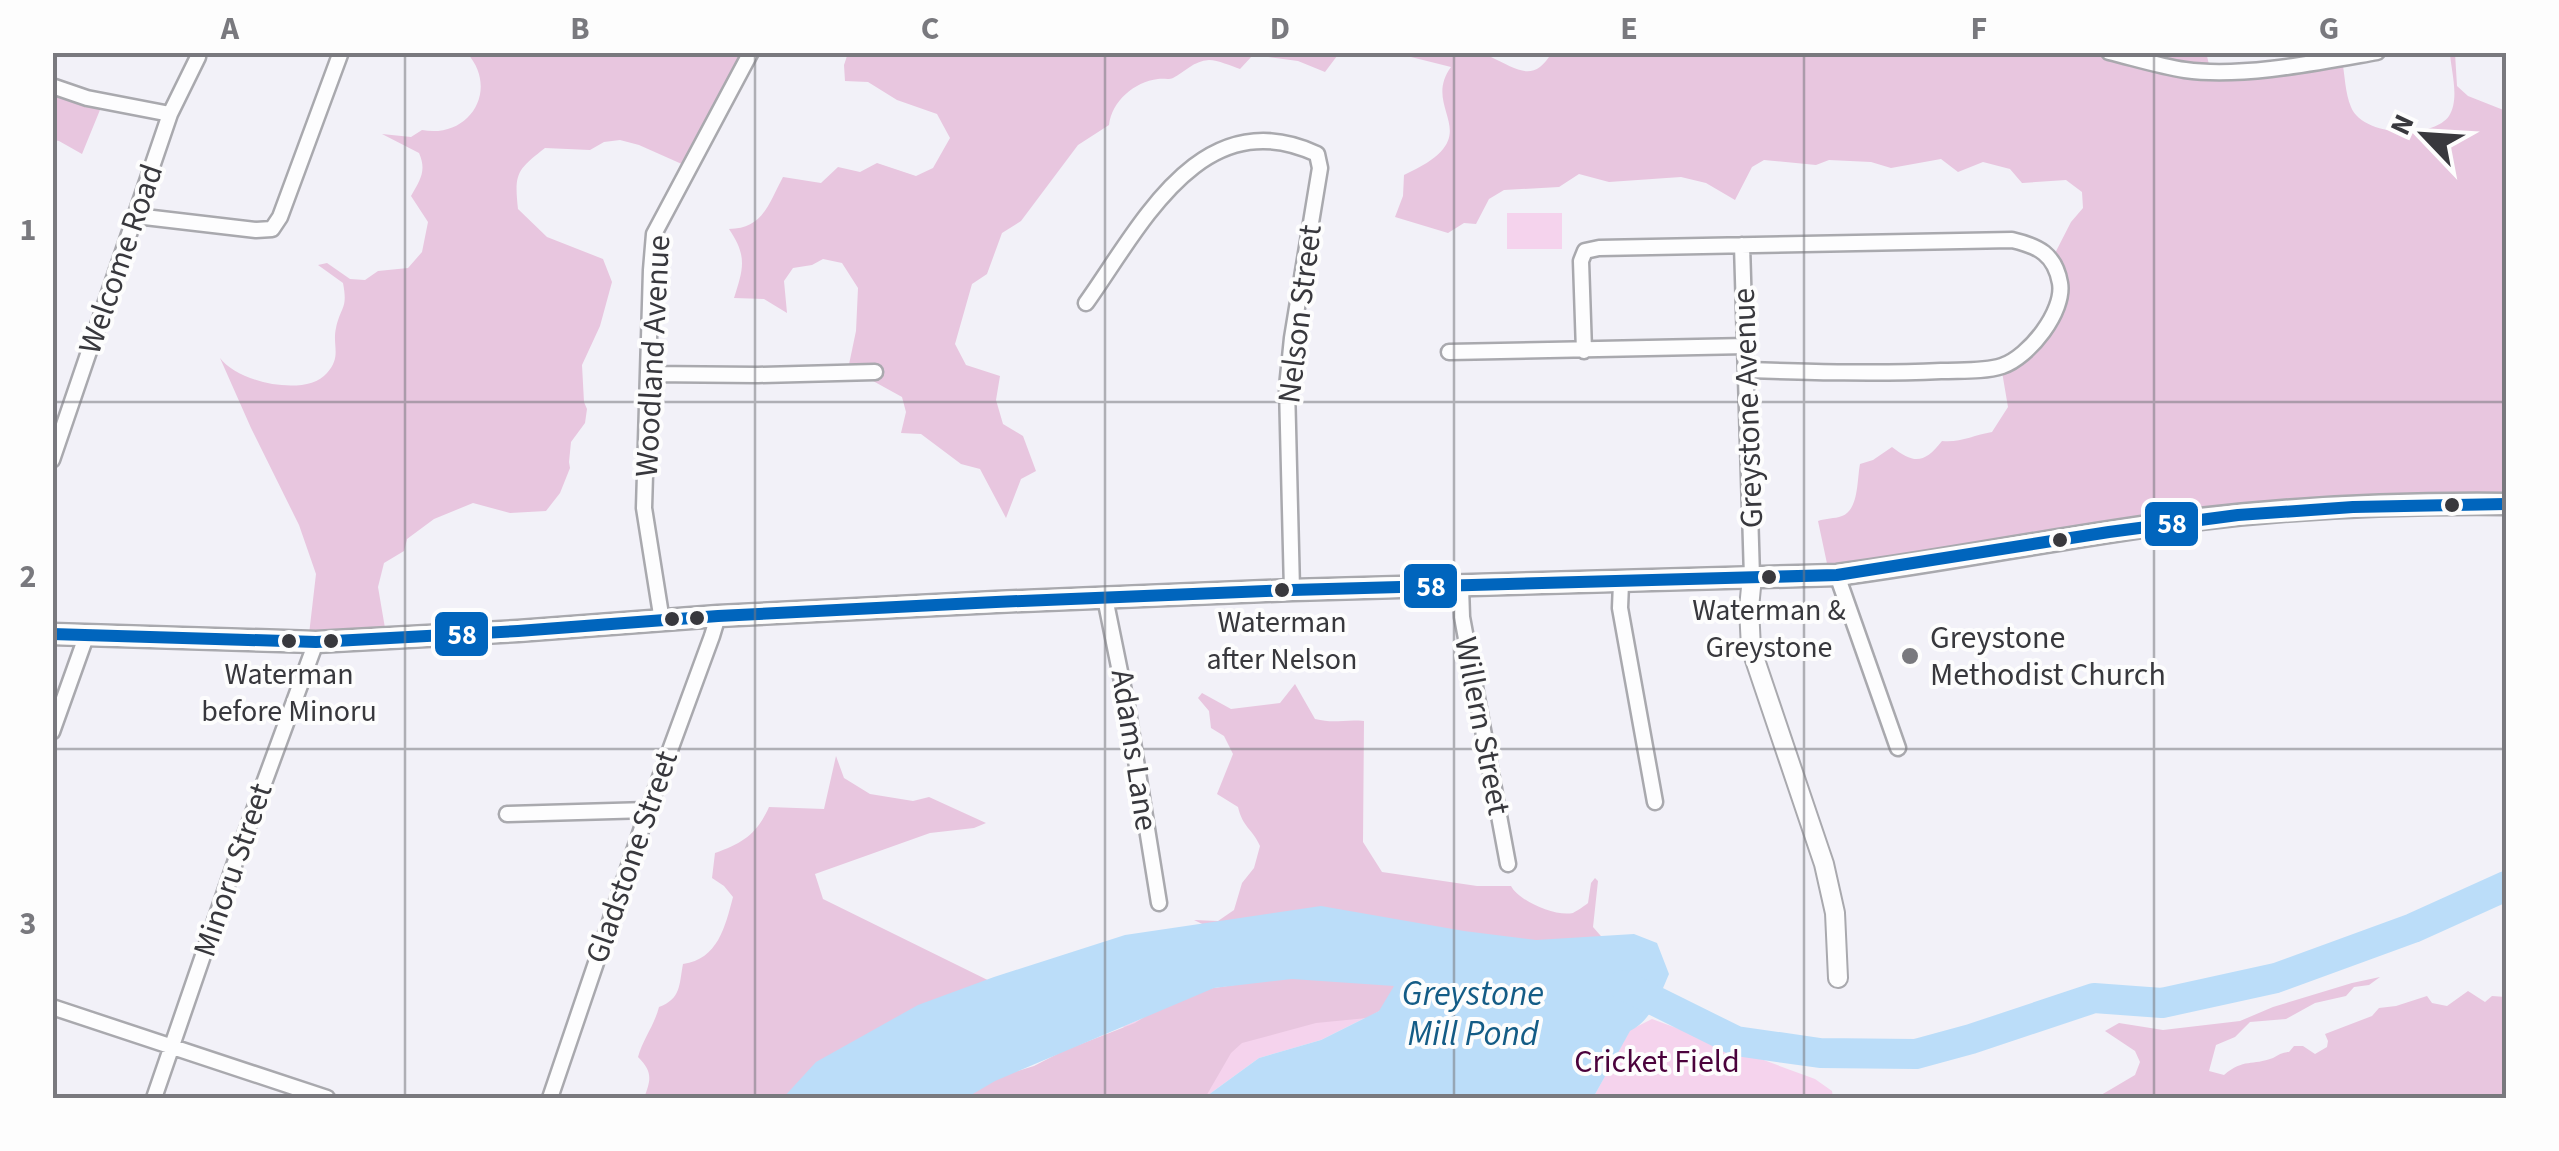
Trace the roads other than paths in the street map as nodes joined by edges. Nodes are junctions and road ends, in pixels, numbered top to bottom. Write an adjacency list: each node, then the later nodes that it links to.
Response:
1 (341, 52): 8 (street)
2 (751, 52): 16 (street, Woodland Avenue)
3 (2109, 52): 4 (street)
4 (2377, 52)
5 (198, 57): 7 (street, Welcome Road)
6 (52, 86): 7 (street)
7 (170, 114): 8 (street, Welcome Road)
8 (136, 216): 17 (street, Welcome Road)
9 (1742, 245): 11 (street, Greystone Avenue); 12 (street); 14 (street)
10 (1086, 303): 23 (street, Nelson Street)
11 (1747, 346): 12 (street); 14 (street, Greystone Avenue)
12 (1584, 351): 13 (street)
13 (1449, 352)
14 (1748, 370): 20 (street, Greystone Avenue)
15 (875, 372): 16 (street)
16 (648, 374): 26 (street, Woodland Avenue)
17 (52, 460)
18 (2506, 504): 19 (main road)
19 (1836, 575): 20 (main road); 31 (street)
20 (1752, 576): 21 (main road); 37 (street, Greystone Avenue)
21 (1621, 583): 22 (main road); 32 (street)
22 (1461, 586): 23 (main road); 35 (street, Willern Street)
23 (1292, 590): 24 (main road)
24 (1106, 598): 25 (main road); 36 (street, Adams Lane)
25 (718, 616): 26 (main road); 33 (street, Gladstone Street)
26 (662, 621): 29 (main road)
27 (52, 634): 28 (main road)
28 (86, 634): 29 (main road); 30 (street)
29 (316, 642): 39 (street, Minoru Street)
30 (52, 732)
31 (1898, 748)
32 (1655, 802)
33 (648, 810): 34 (street); 42 (street, Gladstone Street)
34 (508, 814)
35 (1508, 864)
36 (1159, 903)
37 (1838, 978)
38 (52, 1007): 39 (street)
39 (174, 1046): 40 (street, Minoru Street); 41 (street)
40 (154, 1098)
41 (328, 1098)
42 (550, 1098)

